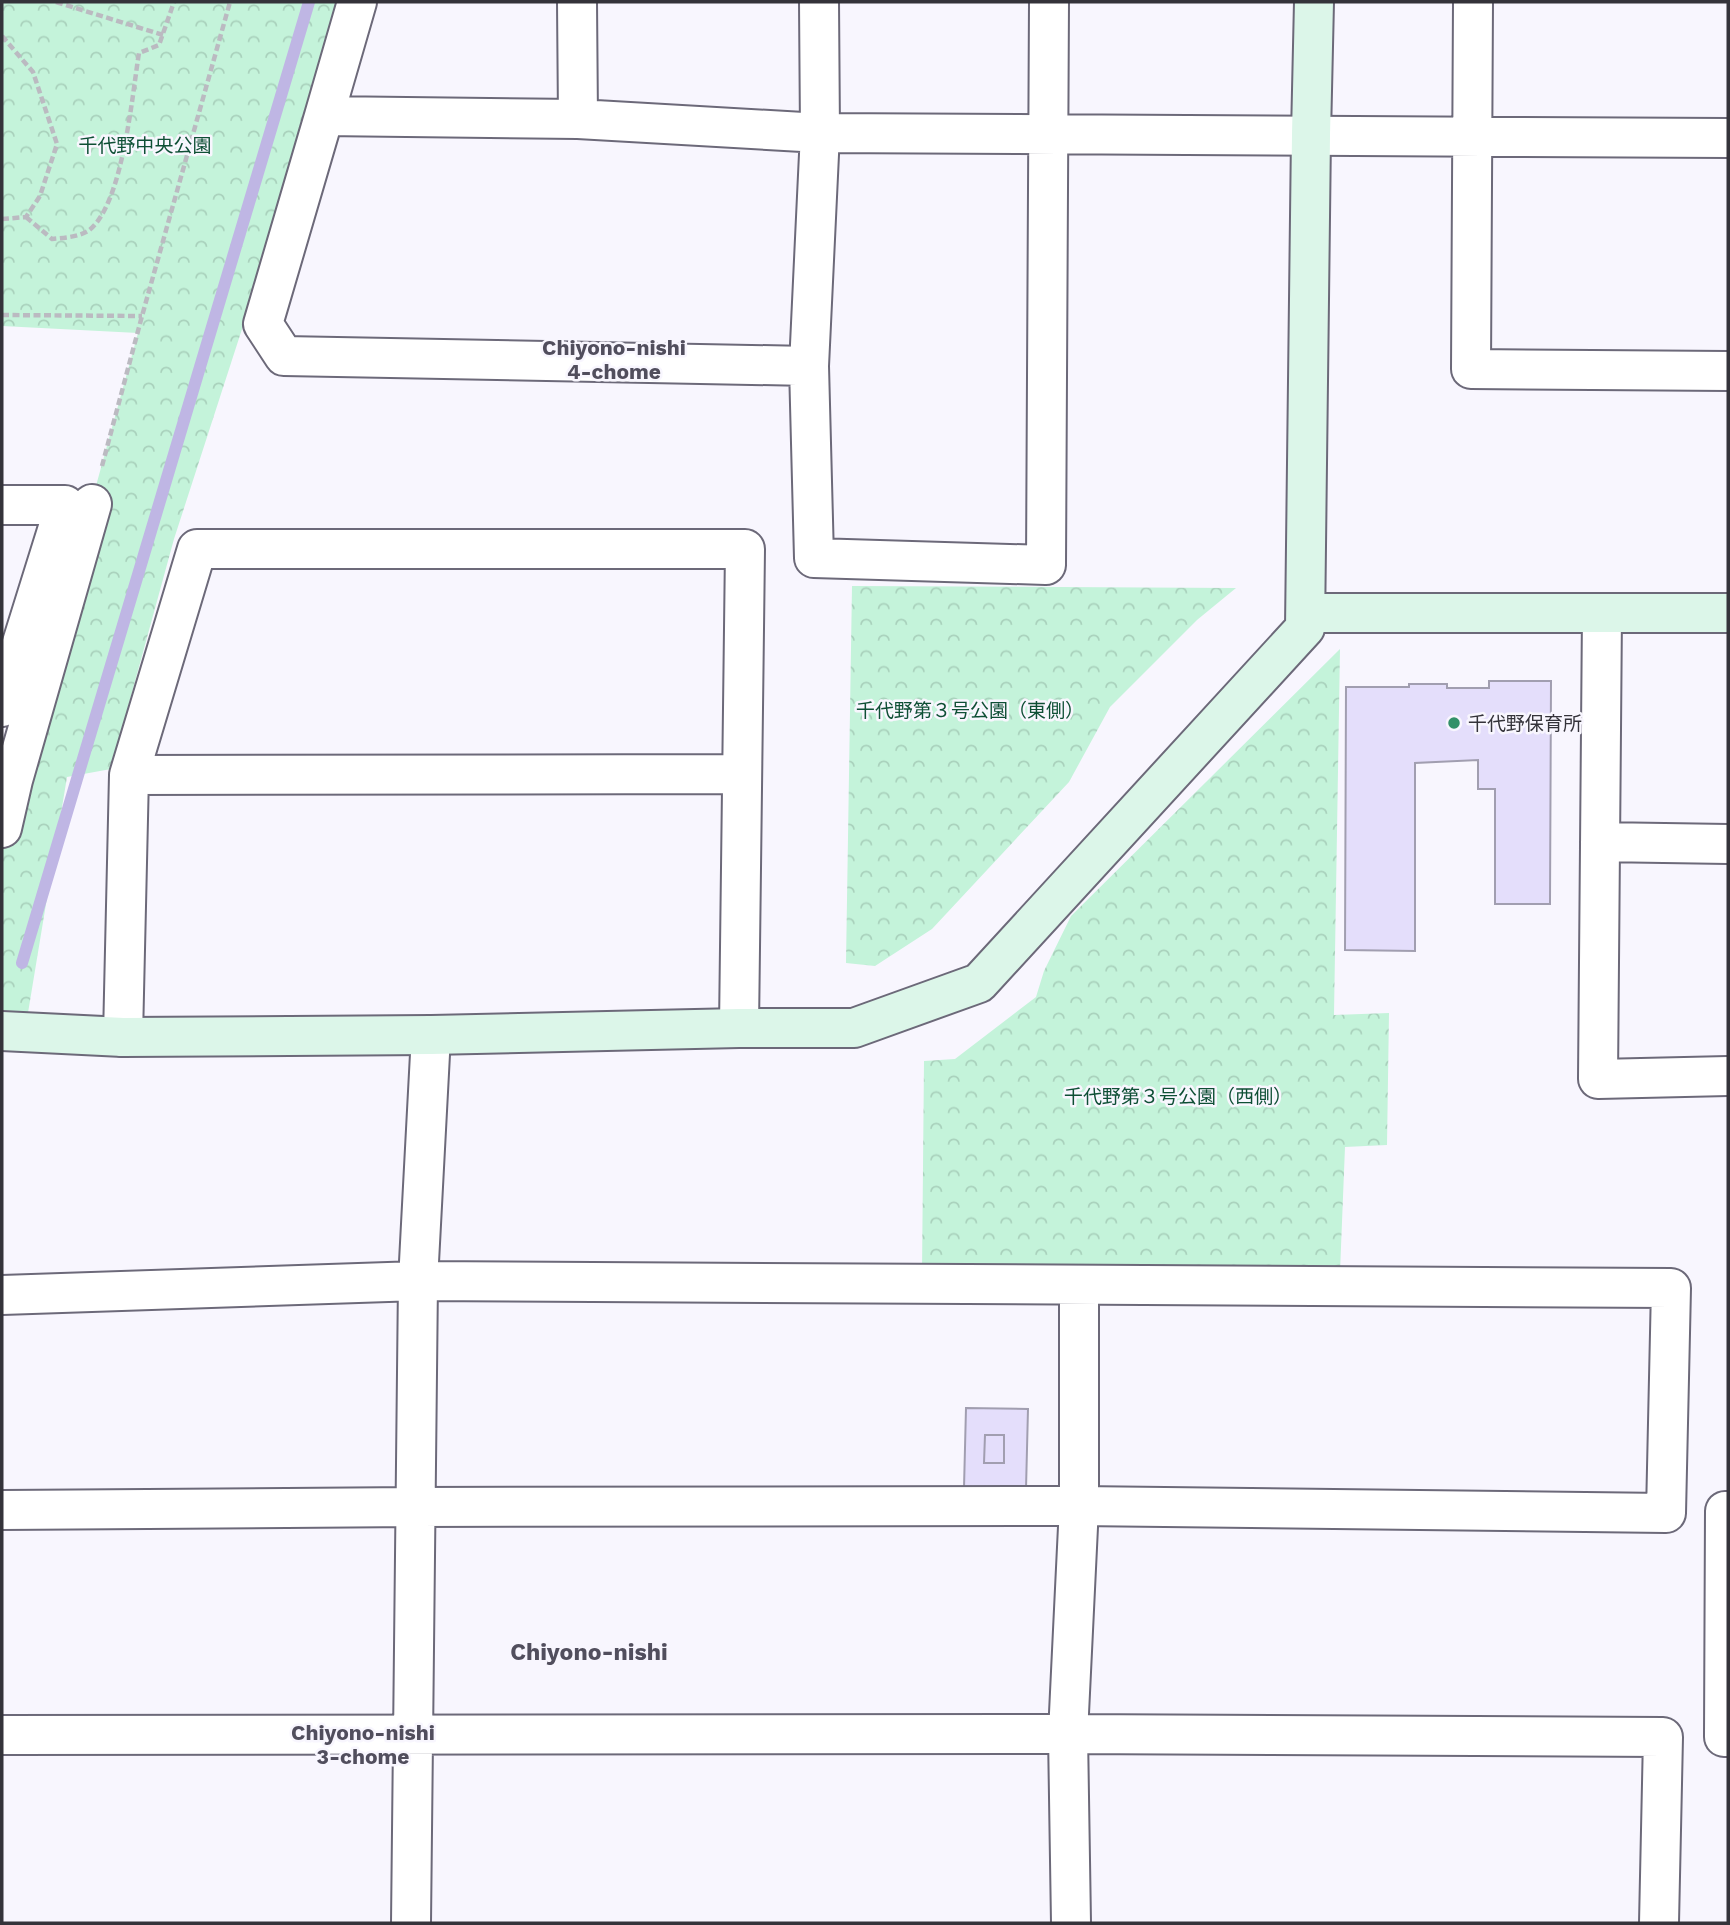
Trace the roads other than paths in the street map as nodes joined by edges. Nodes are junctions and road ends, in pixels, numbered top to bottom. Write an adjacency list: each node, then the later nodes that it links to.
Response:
1 (356, 2): 7 (street)
2 (577, 2): 8 (street)
3 (819, 2): 9 (street)
4 (1049, 2): 10 (street)
5 (1314, 2): 11 (street)
6 (1473, 2): 12 (street)
7 (324, 117): 8 (street); 14 (street)
8 (578, 119): 9 (street)
9 (820, 133): 10 (street); 14 (street)
10 (1048, 135): 11 (street); 14 (street)
11 (1311, 135): 12 (street); 18 (street)
12 (1471, 135): 13 (street); 15 (street)
13 (1728, 138)
14 (809, 366)
15 (1728, 371)
16 (92, 504): 24 (street)
17 (2, 505): 21 (street)
18 (1306, 613): 19 (street); 27 (street)
19 (1602, 613): 20 (street); 25 (street)
20 (1728, 613)
21 (2, 707)
22 (741, 774): 23 (street); 23 (street); 27 (street)
23 (129, 775): 30 (street)
24 (2, 828)
25 (1600, 842): 26 (street); 31 (street)
26 (1728, 844)
27 (740, 1028): 29 (street)
28 (2, 1031): 30 (street)
29 (431, 1035): 30 (street); 32 (street)
30 (122, 1037)
31 (1728, 1076)
32 (418, 1281): 33 (street); 34 (street); 36 (street)
33 (1079, 1285): 35 (street); 35 (street)
34 (2, 1294)
35 (1079, 1506): 36 (street); 39 (street)
36 (415, 1507): 37 (street); 41 (street)
37 (2, 1510)
38 (1728, 1511): 42 (street)
39 (1068, 1734): 41 (street); 44 (street); 45 (street)
40 (2, 1735): 41 (street)
41 (412, 1735): 43 (street)
42 (1728, 1737)
43 (411, 1923)
44 (1071, 1923)
45 (1659, 1923)

